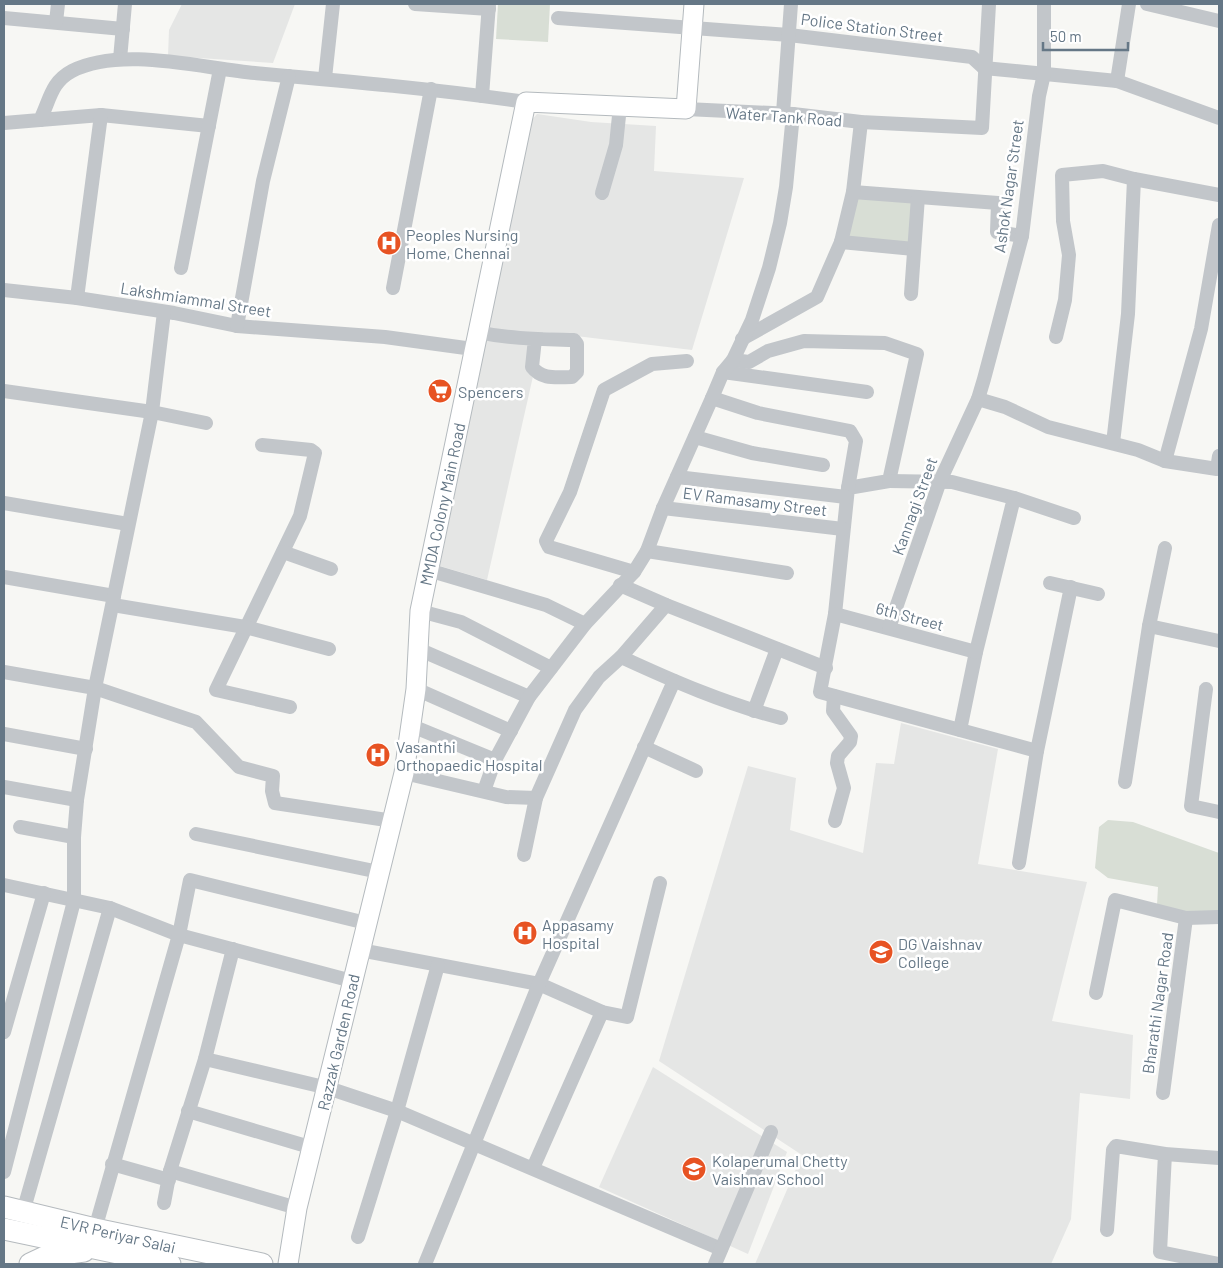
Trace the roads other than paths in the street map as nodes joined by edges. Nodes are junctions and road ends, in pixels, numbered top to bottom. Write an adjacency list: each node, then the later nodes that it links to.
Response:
1 (58, 4): 15 (street)
2 (126, 4): 17 (street)
3 (333, 4): 25 (street)
4 (415, 4): 11 (street)
5 (694, 4): 18 (street)
6 (791, 4): 19 (street)
7 (989, 4): 21 (street)
8 (1044, 4): 23 (street, Ashok Nagar Street)
9 (1129, 4): 26 (street)
10 (1148, 4): 12 (street)
11 (489, 6): 28 (street)
12 (1183, 8): 16 (street)
13 (4, 18): 15 (street)
14 (558, 18): 18 (street, Police Station Street)
15 (56, 22): 17 (street)
16 (1219, 22)
17 (123, 29): 20 (street)
18 (692, 30): 19 (street, Police Station Street); 31 (street)
19 (789, 35): 21 (street, Police Station Street); 32 (street)
20 (120, 59): 22 (street); 35 (street)
21 (984, 68): 23 (street); 36 (street, Water Tank Road)
22 (220, 69): 24 (street); 38 (street)
23 (1044, 74): 26 (street); 45 (street, Ashok Nagar Street)
24 (289, 76): 25 (street); 54 (street)
25 (325, 78): 27 (street)
26 (1117, 81): 34 (street)
27 (431, 89): 28 (street); 49 (street)
28 (482, 96): 29 (street)
29 (526, 102): 30 (street, Water Tank Road); 58 (street, MMDA Colony Main Road)
30 (620, 106): 31 (street, Water Tank Road); 41 (street)
31 (686, 109): 32 (street, Water Tank Road)
32 (788, 114): 36 (street, Water Tank Road); 57 (street)
33 (101, 115): 35 (street); 38 (street); 52 (street)
34 (1219, 118)
35 (40, 120): 37 (street)
36 (861, 122): 40 (street)
37 (4, 123)
38 (209, 126): 48 (street)
39 (1134, 179): 42 (street); 55 (street); 69 (street)
40 (853, 192): 43 (street); 46 (street)
41 (602, 193)
42 (1219, 195)
43 (918, 197): 45 (street); 47 (street)
44 (1219, 225): 71 (street)
45 (1022, 236): 65 (street, Ashok Nagar Street)
46 (841, 242): 47 (street); 57 (street)
47 (914, 249): 51 (street)
48 (181, 268)
49 (393, 288)
50 (4, 290): 52 (street, Lakshmiammal Street)
51 (911, 294)
52 (77, 298): 53 (street, Lakshmiammal Street)
53 (164, 312): 54 (street, Lakshmiammal Street); 66 (street)
54 (237, 326): 58 (street, Lakshmiammal Street)
55 (1056, 337)
56 (535, 339): 56 (street); 58 (street, Lakshmiammal Street)
57 (741, 339): 59 (street)
58 (475, 340): 88 (street, MMDA Colony Main Road)
59 (733, 360): 61 (street); 75 (street)
60 (688, 361): 89 (street)
61 (723, 372): 63 (street); 64 (street)
62 (4, 391): 66 (street)
63 (867, 392)
64 (712, 398): 68 (street); 77 (street)
65 (978, 400): 69 (street); 76 (street, Kannagi Street)
66 (152, 412): 67 (street); 82 (street)
67 (206, 423)
68 (695, 437): 72 (street); 74 (street)
69 (1113, 443): 71 (street)
70 (262, 445): 86 (street)
71 (1165, 462): 73 (street)
72 (823, 465)
73 (1218, 465)
74 (678, 476): 77 (street); 80 (street)
75 (889, 481): 76 (street); 77 (street)
76 (940, 481): 78 (street); 103 (street, Kannagi Street)
77 (847, 492): 83 (street)
78 (1014, 498): 81 (street); 108 (street)
79 (4, 503): 82 (street)
80 (663, 508): 83 (street, EV Ramasamy Street); 85 (street)
81 (1074, 518)
82 (128, 524): 96 (street)
83 (843, 529): 99 (street)
84 (1165, 548): 101 (street)
85 (647, 551): 89 (street); 90 (street)
86 (283, 552): 87 (street); 102 (street)
87 (331, 569)
88 (428, 570): 98 (street, MMDA Colony Main Road); 100 (street)
89 (634, 572): 93 (street)
90 (787, 573)
91 (4, 577): 96 (street)
92 (1050, 583): 94 (street)
93 (620, 585): 97 (street); 100 (street)
94 (1071, 587): 95 (street); 128 (street)
95 (1098, 594)
96 (113, 601): 102 (street); 114 (street)
97 (666, 605): 107 (street); 109 (street)
98 (420, 611): 106 (street, MMDA Colony Main Road); 110 (street)
99 (835, 614): 103 (street, 6th Street); 111 (street)
100 (585, 624): 110 (street)
101 (1149, 626): 104 (street); 132 (street)
102 (245, 628): 105 (street); 119 (street)
103 (889, 628): 108 (street, 6th Street)
104 (1219, 641)
105 (329, 649)
106 (418, 649): 115 (street, MMDA Colony Main Road); 118 (street)
107 (776, 649): 111 (street); 120 (street)
108 (976, 652): 123 (street)
109 (621, 657): 113 (street); 135 (street)
110 (551, 668): 118 (street)
111 (826, 668): 117 (street)
112 (4, 672): 114 (street)
113 (674, 681): 120 (street); 126 (street)
114 (95, 688): 127 (street); 139 (street)
115 (416, 689): 122 (street, MMDA Colony Main Road); 124 (street)
116 (1206, 689): 137 (street)
117 (834, 696): 123 (street); 138 (street)
118 (529, 697): 124 (street)
119 (290, 707)
120 (754, 711): 121 (street)
121 (781, 718)
122 (412, 726): 129 (street); 131 (street, MMDA Colony Main Road)
123 (960, 730): 128 (street)
124 (511, 731): 129 (street)
125 (4, 734): 127 (street)
126 (644, 748): 130 (street); 159 (street)
127 (86, 749): 136 (street)
128 (1037, 751): 144 (street)
129 (495, 760): 134 (street)
130 (696, 771)
131 (404, 773): 134 (street); 139 (street, MMDA Colony Main Road)
132 (1125, 782)
133 (4, 787): 136 (street)
134 (484, 791): 135 (street)
135 (536, 798): 143 (street)
136 (78, 800): 142 (street)
137 (1219, 812)
138 (835, 820)
139 (393, 821): 145 (street, Razzak Garden Road)
140 (20, 826): 142 (street)
141 (196, 834): 145 (street)
142 (74, 837): 149 (street)
143 (524, 855)
144 (1019, 862)
145 (379, 872): 153 (street, Razzak Garden Road)
146 (660, 883): 161 (street)
147 (4, 885): 148 (street)
148 (44, 893): 149 (street); 162 (street)
149 (74, 901): 150 (street); 175 (street)
150 (110, 908): 154 (street); 179 (street)
151 (1219, 917): 152 (street)
152 (1186, 918): 160 (street); 165 (street, Bharathi Nagar Road)
153 (366, 923): 154 (street); 156 (street, Razzak Garden Road)
154 (179, 935): 155 (street); 173 (street)
155 (234, 949): 158 (street); 163 (street)
156 (360, 950): 157 (street); 158 (street, Razzak Garden Road)
157 (438, 965): 159 (street); 167 (street)
158 (352, 981): 164 (street, Razzak Garden Road)
159 (539, 984): 161 (street); 169 (street)
160 (1096, 993)
161 (602, 1012): 174 (street)
162 (4, 1032)
163 (204, 1059): 164 (street); 166 (street)
164 (328, 1088): 167 (street); 170 (street, Razzak Garden Road)
165 (1163, 1093)
166 (188, 1111): 170 (street); 176 (street)
167 (397, 1111): 169 (street); 182 (street)
168 (770, 1132): 184 (street)
169 (474, 1142): 174 (street); 189 (street)
170 (312, 1148): 178 (street, Razzak Garden Road)
171 (1165, 1154): 172 (street); 181 (street); 191 (street)
172 (1219, 1158)
173 (112, 1164): 176 (street); 183 (street)
174 (533, 1168): 184 (street)
175 (4, 1172)
176 (169, 1175): 177 (street); 178 (street)
177 (164, 1203)
178 (297, 1208): 188 (street, Razzak Garden Road)
179 (13, 1209): 183 (main road, EVR Periyar Salai)
180 (4, 1229): 183 (main road, EVR Periyar Salai)
181 (1107, 1230)
182 (358, 1237)
183 (97, 1239): 185 (main road, EVR Periyar Salai); 186 (main road); 187 (main road, EVR Periyar Salai)
184 (722, 1249): 190 (street)
185 (250, 1263)
186 (30, 1264)
187 (170, 1264)
188 (288, 1264)
189 (425, 1264)
190 (715, 1264)
191 (1219, 1264)

